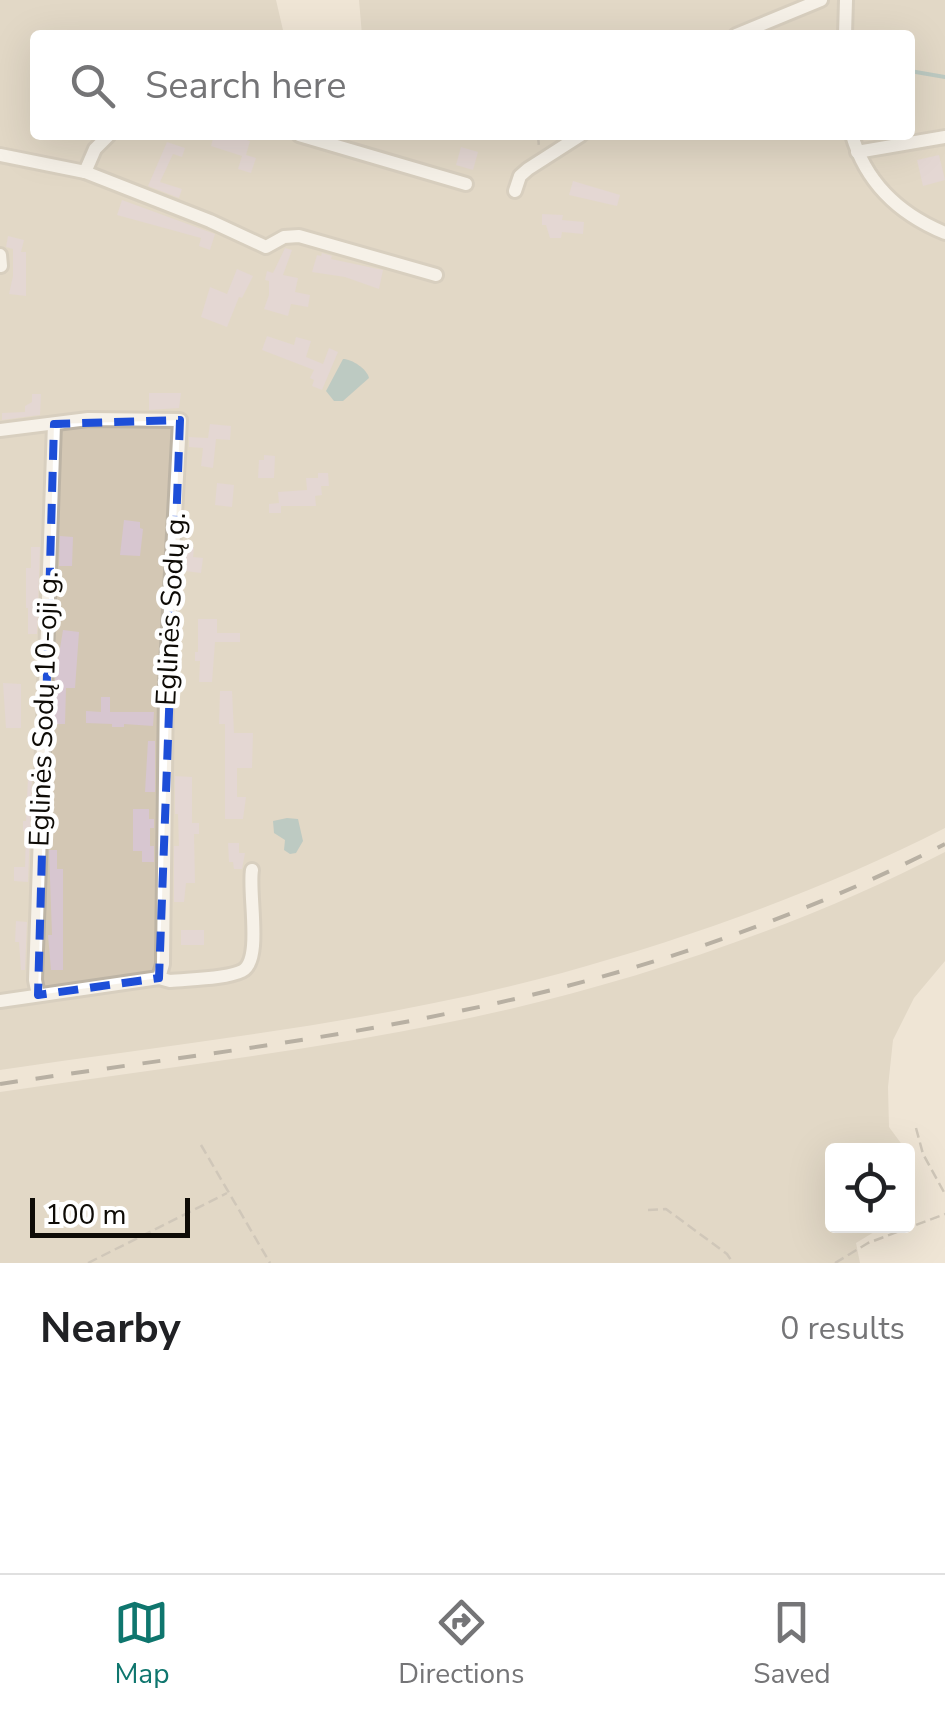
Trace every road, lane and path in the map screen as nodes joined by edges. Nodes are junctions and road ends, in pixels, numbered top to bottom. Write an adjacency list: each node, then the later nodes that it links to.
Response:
1 (820, 0): 3 (street)
2 (846, 0): 4 (street)
3 (748, 30)
4 (845, 30)
5 (945, 136): 10 (street)
6 (104, 140): 12 (street)
7 (317, 140): 13 (street)
8 (573, 140): 14 (street)
9 (853, 140): 10 (street)
10 (857, 152): 15 (street)
11 (0, 155): 12 (street)
12 (86, 172): 16 (street)
13 (466, 184)
14 (516, 191)
15 (945, 233)
16 (436, 274)
17 (54, 424): 18 (street, Eglinės Sodų g.); 20 (street, Eglinės Sodų g.); 21 (street, Eglinės Sodų 10-oji g.)
18 (0, 430)
19 (252, 870): 20 (street)
20 (158, 978): 21 (street)
21 (38, 995): 22 (street)
22 (0, 1002)
23 (916, 1128): 26 (path)
24 (201, 1145): 25 (path)
25 (228, 1193): 29 (path); 30 (path)
26 (945, 1194)
27 (648, 1210): 31 (path)
28 (945, 1214): 32 (path)
29 (88, 1263)
30 (270, 1263)
31 (733, 1263)
32 (834, 1263)

